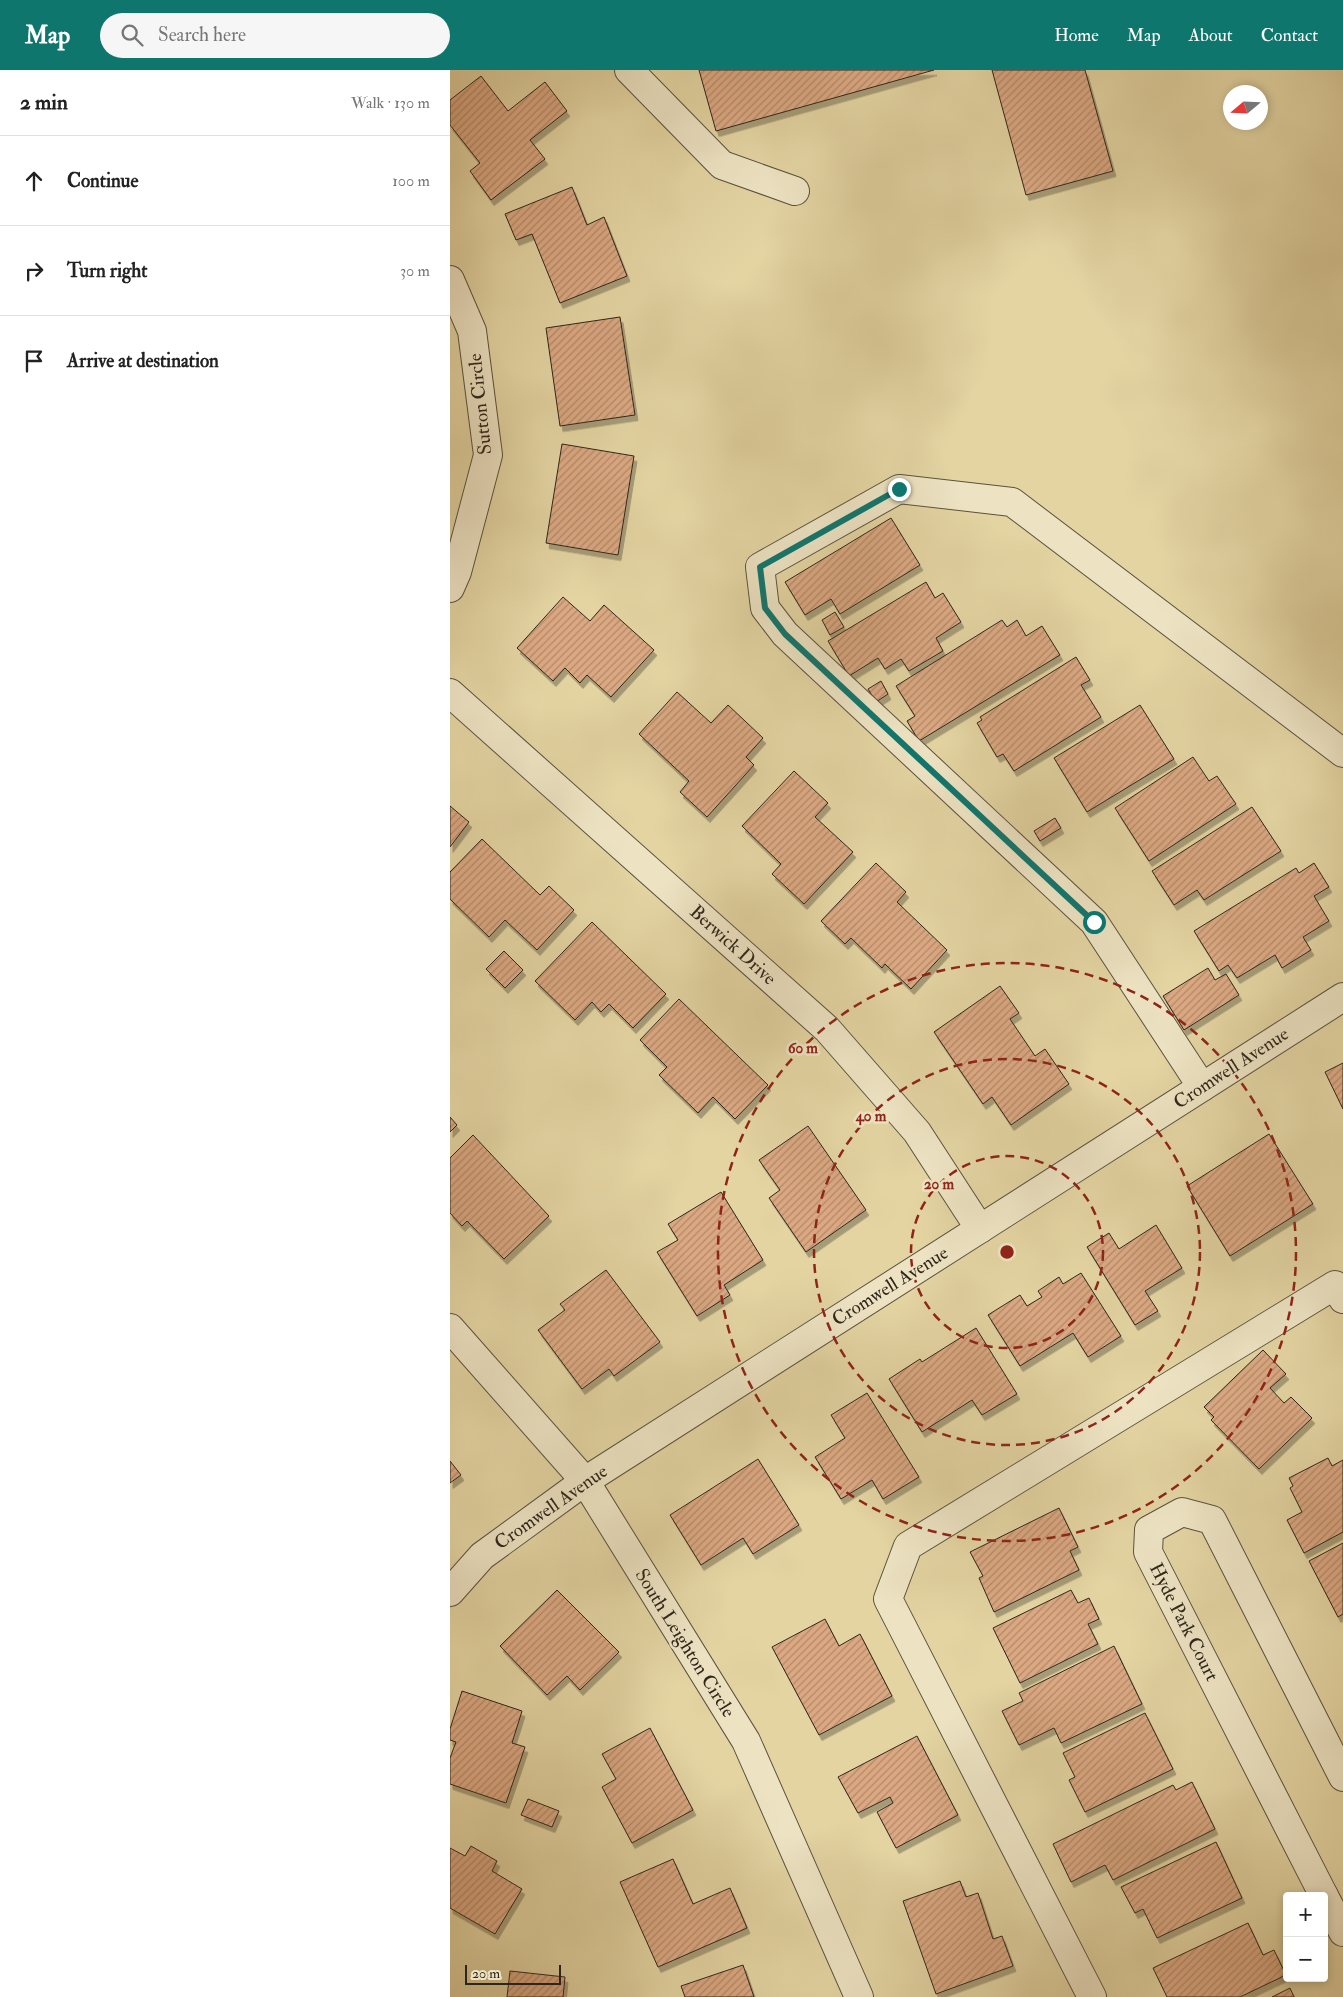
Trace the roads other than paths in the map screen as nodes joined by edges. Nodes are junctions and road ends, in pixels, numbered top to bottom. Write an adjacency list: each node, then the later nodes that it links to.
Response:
1 (628, 70): 2 (street)
2 (795, 191)
3 (450, 280): 4 (street, Sutton Circle)
4 (450, 588)
5 (450, 693): 9 (street, Berwick Drive)
6 (1343, 753): 8 (street)
7 (1343, 997): 8 (street, Cromwell Avenue)
8 (1202, 1087): 9 (street, Cromwell Avenue)
9 (980, 1229): 12 (street, Cromwell Avenue)
10 (1343, 1299): 19 (street)
11 (450, 1328): 12 (street, South Leighton Circle)
12 (585, 1481): 13 (street, Cromwell Avenue); 18 (street, South Leighton Circle)
13 (450, 1592)
14 (1343, 1777): 15 (street, Hyde Park Court)
15 (1322, 1892)
16 (1328, 1904): 17 (street, Hyde Park Court)
17 (1343, 1932)
18 (859, 1997)
19 (1092, 1997)

